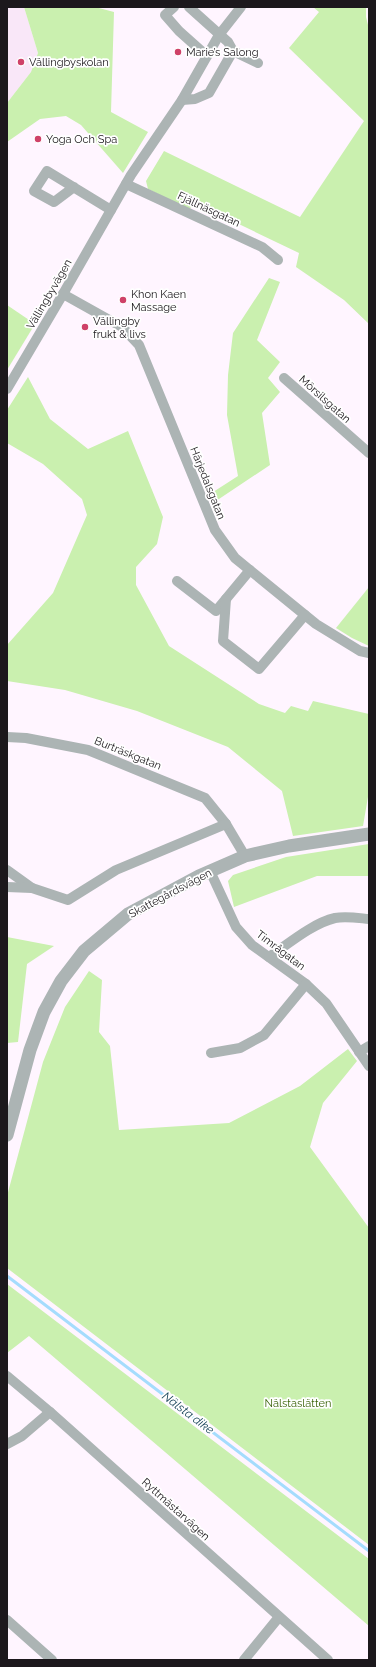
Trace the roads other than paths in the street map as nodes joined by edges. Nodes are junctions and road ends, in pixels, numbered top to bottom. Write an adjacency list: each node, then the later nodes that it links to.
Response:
1 (174, 7): 6 (street)
2 (189, 7): 4 (street)
3 (240, 7): 4 (street, Vällingbyvägen)
4 (219, 35): 5 (street); 6 (street, Vällingbyvägen)
5 (233, 51): 7 (street); 8 (street)
6 (208, 56): 8 (street, Vällingbyvägen)
7 (258, 63)
8 (182, 100): 9 (street, Vällingbyvägen)
9 (126, 184): 11 (street, Vällingbyvägen); 12 (street, Fjällnäsgatan)
10 (74, 187): 11 (street)
11 (111, 210): 13 (street, Vällingbyvägen)
12 (278, 260)
13 (63, 294): 15 (street, Vällingbyvägen); 17 (street, Härjedalsgatan)
14 (284, 378): 16 (street, Mörsilsgatan)
15 (7, 389)
16 (369, 453)
17 (250, 570): 19 (street); 20 (street, Härjedalsgatan)
18 (177, 581): 19 (street)
19 (226, 599): 20 (street)
20 (306, 615): 21 (street, Härjedalsgatan)
21 (369, 653)
22 (7, 737): 23 (street, Burträskgatan)
23 (226, 824): 25 (street, Burträskgatan); 29 (street)
24 (369, 834): 25 (street, Skattegårdsvägen)
25 (245, 856): 27 (street, Skattegårdsvägen)
26 (7, 870): 29 (street)
27 (210, 871): 31 (street, Timrågatan); 37 (street, Skattegårdsvägen)
28 (7, 887): 29 (street)
29 (32, 888)
30 (369, 919): 31 (street)
31 (269, 957): 32 (street, Timrågatan)
32 (306, 984): 34 (street, Timrågatan); 35 (street, Timrågatan)
33 (369, 1046): 34 (street)
34 (359, 1052): 36 (street, Timrågatan)
35 (211, 1053)
36 (369, 1066)
37 (7, 1135)
38 (7, 1376): 39 (street, Ryttmästarvägen)
39 (50, 1412): 40 (street); 41 (street, Ryttmästarvägen)
40 (7, 1444)
41 (279, 1617): 44 (street); 45 (street, Ryttmästarvägen)
42 (7, 1620): 43 (street)
43 (52, 1660)
44 (244, 1660)
45 (328, 1660)

